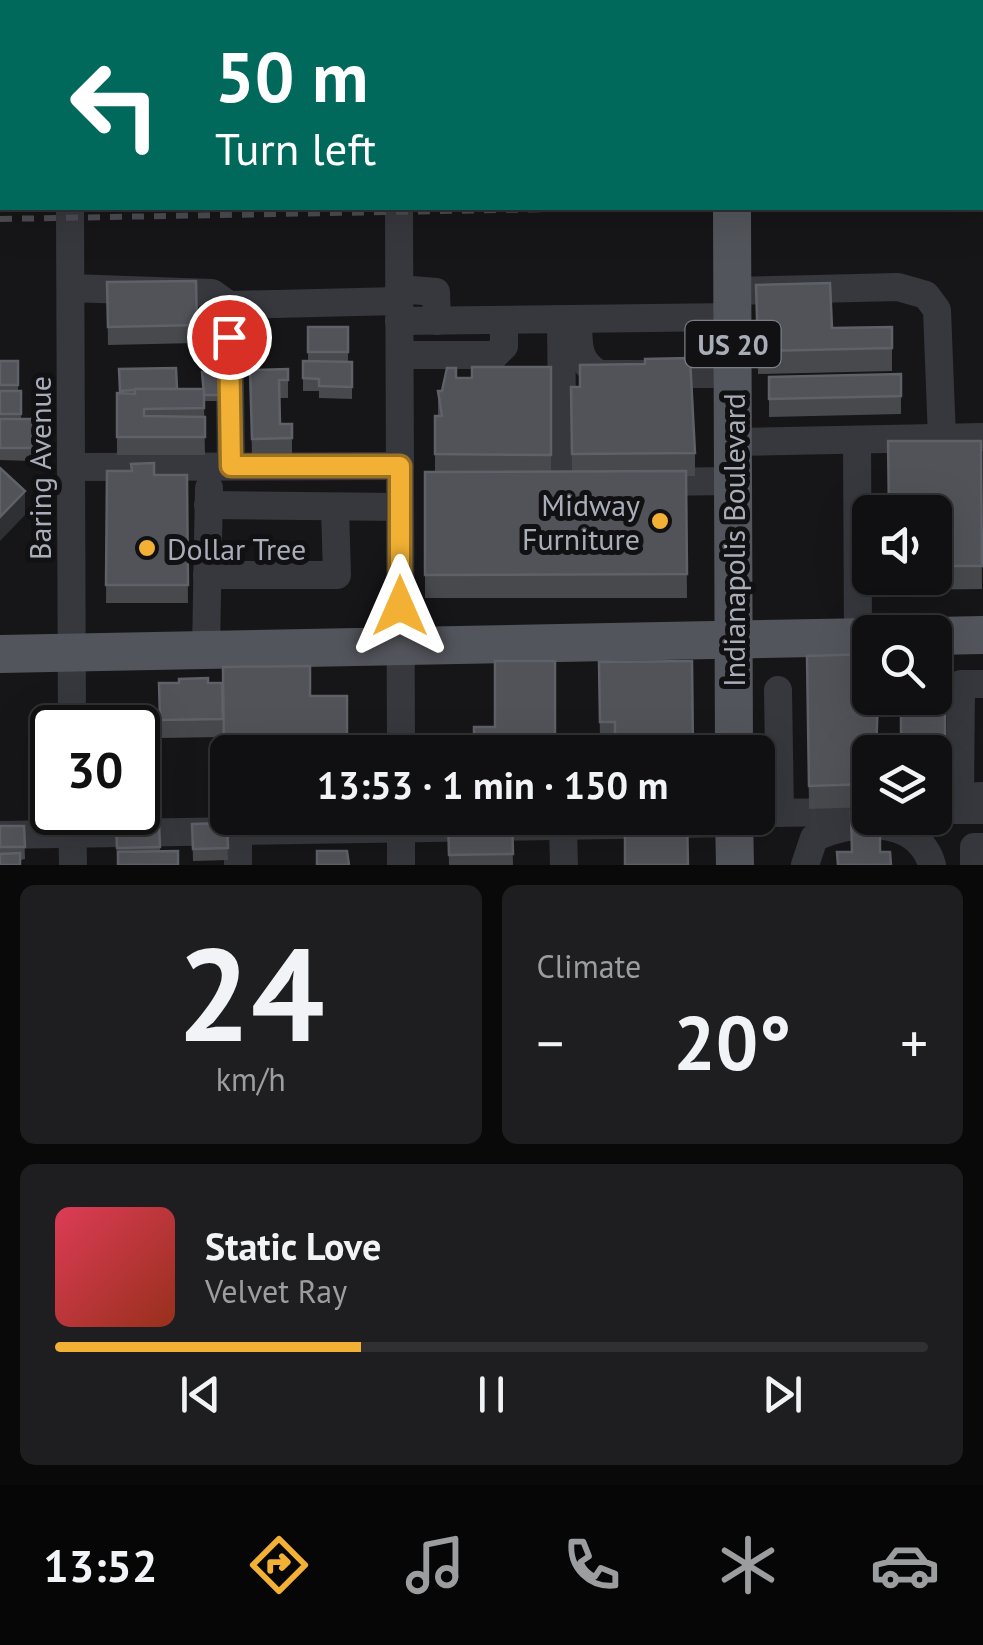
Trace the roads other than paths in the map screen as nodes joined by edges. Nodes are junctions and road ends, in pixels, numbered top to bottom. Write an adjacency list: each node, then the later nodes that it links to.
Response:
1 (70, 210): 4 (street, Baring Avenue)
2 (399, 210): 5 (street)
3 (732, 210): 6 (main road, Indianapolis Boulevard / US 20)
4 (70, 288): 7 (street); 17 (street, Baring Avenue)
5 (399, 304): 7 (street); 8 (street); 10 (street)
6 (732, 304): 9 (street); 11 (main road, Indianapolis Boulevard / US 20); 13 (street)
7 (229, 305): 16 (street)
8 (504, 320): 9 (street); 10 (street)
9 (570, 320): 11 (street); 20 (street)
10 (400, 355): 22 (street)
11 (733, 374): 15 (main road, Indianapolis Boulevard / US 20)
12 (983, 437): 13 (street)
13 (942, 438): 14 (street)
14 (858, 440): 15 (street); 26 (street)
15 (733, 442): 18 (main road, Indianapolis Boulevard / US 20)
16 (220, 466): 17 (street); 22 (street); 23 (street)
17 (71, 467): 33 (street, Baring Avenue)
18 (733, 481): 19 (street); 30 (main road, Indianapolis Boulevard / US 20)
19 (620, 483)
20 (527, 484)
21 (436, 485): 22 (street)
22 (400, 486): 24 (street); 31 (street)
23 (208, 505): 24 (street); 25 (street)
24 (335, 508): 25 (street)
25 (207, 575): 32 (street)
26 (863, 615)
27 (983, 635): 28 (main road)
28 (952, 636)
29 (852, 637): 30 (main road)
30 (734, 640): 31 (main road); 39 (main road, Indianapolis Boulevard / US 20)
31 (400, 646): 32 (main road); 38 (street)
32 (206, 650): 33 (main road)
33 (72, 652): 34 (main road); 37 (street, Baring Avenue)
34 (0, 654)
35 (983, 684): 41 (street)
36 (778, 690): 40 (street)
37 (72, 705)
38 (400, 735)
39 (734, 735)
40 (769, 735)
41 (983, 796)
42 (952, 810): 43 (street)
43 (983, 810)
44 (852, 813): 45 (street)
45 (775, 816)
46 (160, 827): 48 (street)
47 (30, 830): 49 (street)
48 (210, 830)
49 (0, 835)
50 (72, 835): 56 (street)
51 (238, 835): 57 (street)
52 (401, 835): 58 (street)
53 (564, 835): 59 (street)
54 (746, 835): 60 (main road)
55 (983, 846): 63 (street)
56 (72, 865)
57 (238, 865)
58 (401, 865)
59 (564, 865)
60 (735, 865)
61 (805, 865): 62 (street)
62 (932, 865)
63 (974, 865)

